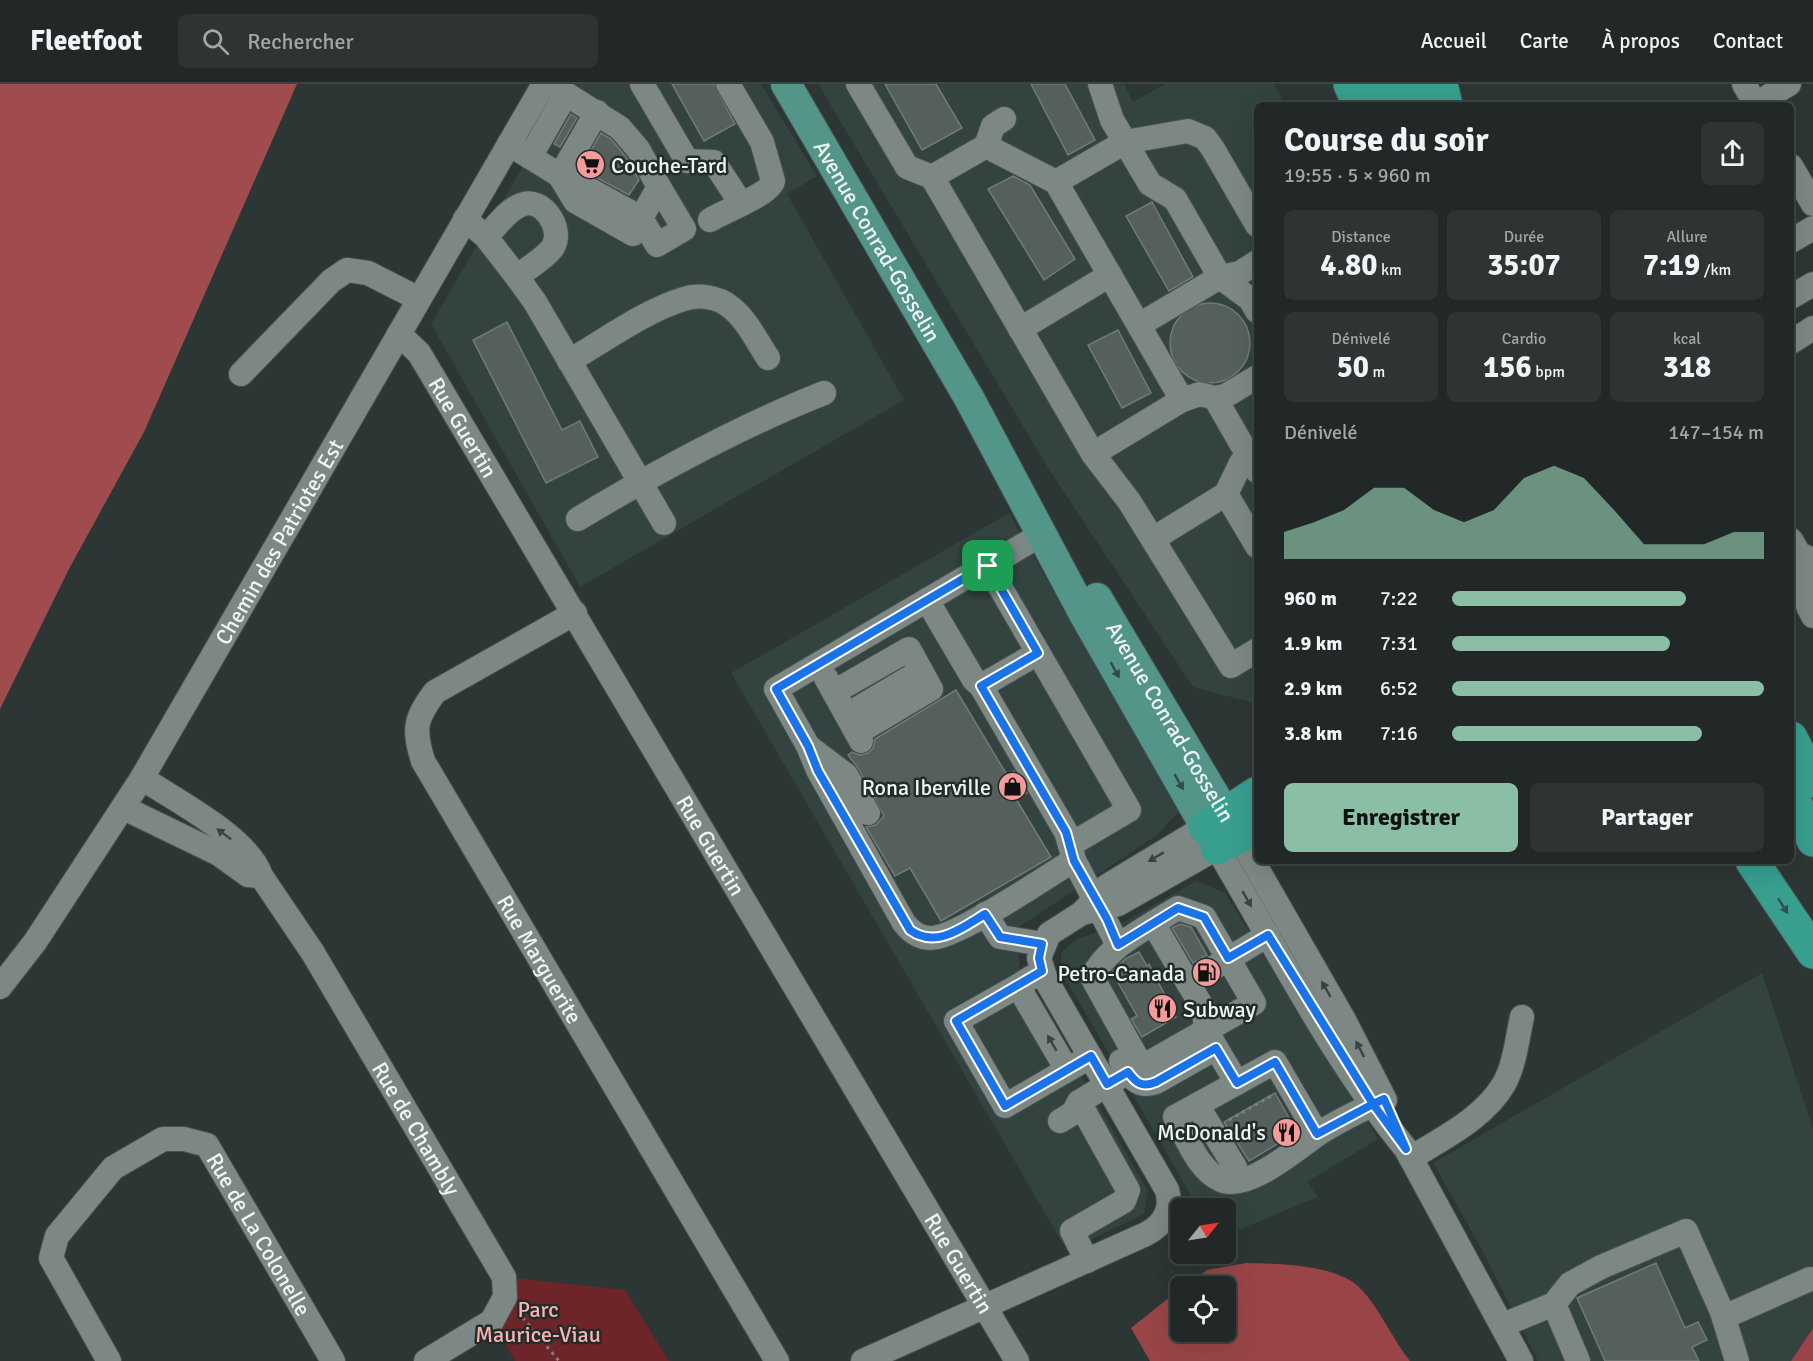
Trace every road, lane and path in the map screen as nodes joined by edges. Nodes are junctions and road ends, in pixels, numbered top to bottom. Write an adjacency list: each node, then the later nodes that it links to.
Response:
1 (544, 84): 21 (street, Chemin des Patriotes Est)
2 (642, 84): 31 (street)
3 (728, 84): 31 (street)
4 (786, 84): 57 (main road, Avenue Conrad-Gosselin)
5 (858, 84): 26 (street)
6 (1100, 84): 20 (street)
7 (1350, 84): 14 (highway)
8 (1380, 84): 15 (highway)
9 (1408, 84): 16 (highway)
10 (1441, 84): 17 (highway)
11 (1789, 84): 13 (street)
12 (558, 89): 18 (street); 23 (street)
13 (1752, 98)
14 (1358, 102)
15 (1390, 102)
16 (1419, 102)
17 (1445, 102)
18 (597, 112): 25 (street); 28 (street)
19 (1004, 119): 22 (street)
20 (1125, 142): 27 (street); 29 (street); 42 (street)
21 (508, 144): 23 (street); 34 (street, Chemin des Patriotes Est)
22 (986, 146): 26 (street); 27 (street)
23 (530, 157): 25 (street)
24 (1794, 171): 30 (street)
25 (560, 176): 33 (street)
26 (932, 177): 49 (street)
27 (1056, 182): 40 (street)
28 (659, 187): 33 (street); 33 (street)
29 (1248, 187): 32 (street)
30 (1810, 199)
31 (740, 202): 35 (street)
32 (1254, 212)
33 (641, 218)
34 (465, 219): 37 (street); 45 (street, Chemin des Patriotes Est)
35 (710, 220)
36 (1813, 228): 38 (street)
37 (486, 237): 41 (street); 41 (street)
38 (1794, 239)
39 (1254, 264): 42 (street)
40 (1110, 275): 47 (street); 49 (street)
41 (517, 277): 53 (street)
42 (1220, 277): 46 (street); 47 (street)
43 (1813, 284): 44 (street)
44 (1794, 295)
45 (419, 299): 50 (street, Chemin des Patriotes Est); 54 (street)
46 (1254, 306)
47 (1139, 326): 59 (street)
48 (1813, 328): 51 (street)
49 (1020, 329): 60 (street)
50 (399, 334): 73 (street, Rue Guertin); 82 (street, Chemin des Patriotes Est)
51 (1794, 340)
52 (768, 358): 53 (street)
53 (570, 361): 62 (street)
54 (241, 374)
55 (1254, 387): 58 (street)
56 (824, 393): 62 (street)
57 (969, 398): 66 (main road, Avenue Conrad-Gosselin); 88 (main road, Avenue Conrad-Gosselin)
58 (1215, 398): 59 (street); 61 (street)
59 (1182, 400): 60 (street)
60 (1093, 454): 67 (street)
61 (1253, 465): 63 (street)
62 (640, 482): 64 (street); 65 (street)
63 (1226, 494): 67 (street); 68 (street)
64 (578, 519)
65 (664, 522)
66 (1042, 534): 71 (street); 88 (main road, Avenue Conrad-Gosselin, one-way to 88)
67 (1153, 539): 75 (street)
68 (1254, 541)
69 (1794, 545): 70 (street)
70 (1810, 559): 74 (street)
71 (988, 566): 72 (street); 76 (street)
72 (927, 600): 77 (street); 78 (street)
73 (574, 613): 124 (street, Rue Guertin); 131 (street, Rue Marguerite)
74 (1813, 616)
75 (1254, 652)
76 (1038, 653): 78 (street); 90 (street)
77 (818, 664): 79 (street); 81 (street)
78 (981, 686): 90 (street)
79 (834, 692): 79 (street)
80 (1794, 744): 83 (highway)
81 (808, 746): 87 (street); 94 (street)
82 (142, 778): 86 (street, Chemin des Patriotes Est); 92 (street, Rue de Chambly, one-way to 82)
83 (1813, 781)
84 (1254, 797): 88 (highway)
85 (1794, 800): 89 (highway)
86 (124, 808): 92 (street); 104 (street, Chemin des Patriotes Est)
87 (868, 813)
88 (1229, 830): 93 (street); 96 (street, Avenue Conrad-Gosselin, one-way to 96); 114 (street, Avenue Conrad-Gosselin, one-way to 88)
89 (1813, 840)
90 (1072, 853): 93 (street); 94 (street)
91 (1754, 864): 99 (highway, one-way to 99)
92 (261, 876): 122 (street, Rue de Chambly)
93 (1093, 906): 97 (street); 98 (street)
94 (985, 914): 97 (street)
95 (1153, 923): 98 (street); 100 (street); 102 (street)
96 (1268, 935): 100 (street); 114 (street, Avenue Conrad-Gosselin)
97 (1042, 944): 101 (street)
98 (1118, 945): 108 (street)
99 (1813, 952)
100 (1228, 958): 102 (street); 106 (street)
101 (1042, 971): 103 (street); 107 (street)
102 (1188, 982): 106 (street)
103 (1018, 986): 109 (street, one-way to 103); 109 (street)
104 (0, 987)
105 (1522, 1017): 119 (street)
106 (1211, 1039): 108 (street); 110 (street)
107 (1091, 1056): 109 (street); 111 (street)
108 (1135, 1069): 111 (street)
109 (1067, 1070)
110 (1237, 1083): 115 (street); 118 (street)
111 (1107, 1084): 112 (street); 120 (street)
112 (1079, 1102): 117 (street); 120 (street)
113 (1280, 1102): 116 (path)
114 (1379, 1102): 118 (street); 119 (street, Avenue Conrad-Gosselin)
115 (1192, 1108): 118 (street); 118 (street)
116 (1229, 1120)
117 (1060, 1121)
118 (1317, 1134)
119 (1409, 1154): 126 (street, Avenue Conrad-Gosselin)
120 (1087, 1261): 124 (street)
121 (1810, 1279): 125 (street)
122 (506, 1297): 129 (street); 130 (path)
123 (1554, 1304): 125 (street); 126 (street); 135 (street)
124 (984, 1307): 132 (street); 133 (street, Rue Guertin)
125 (1724, 1317): 136 (street)
126 (1503, 1325): 134 (street, Avenue Conrad-Gosselin)
127 (109, 1361): 128 (street, Rue de La Colonelle)
128 (333, 1361)
129 (426, 1361)
130 (559, 1361)
131 (777, 1361)
132 (863, 1361)
133 (1017, 1361)
134 (1521, 1361)
135 (1578, 1361)
136 (1737, 1361)

